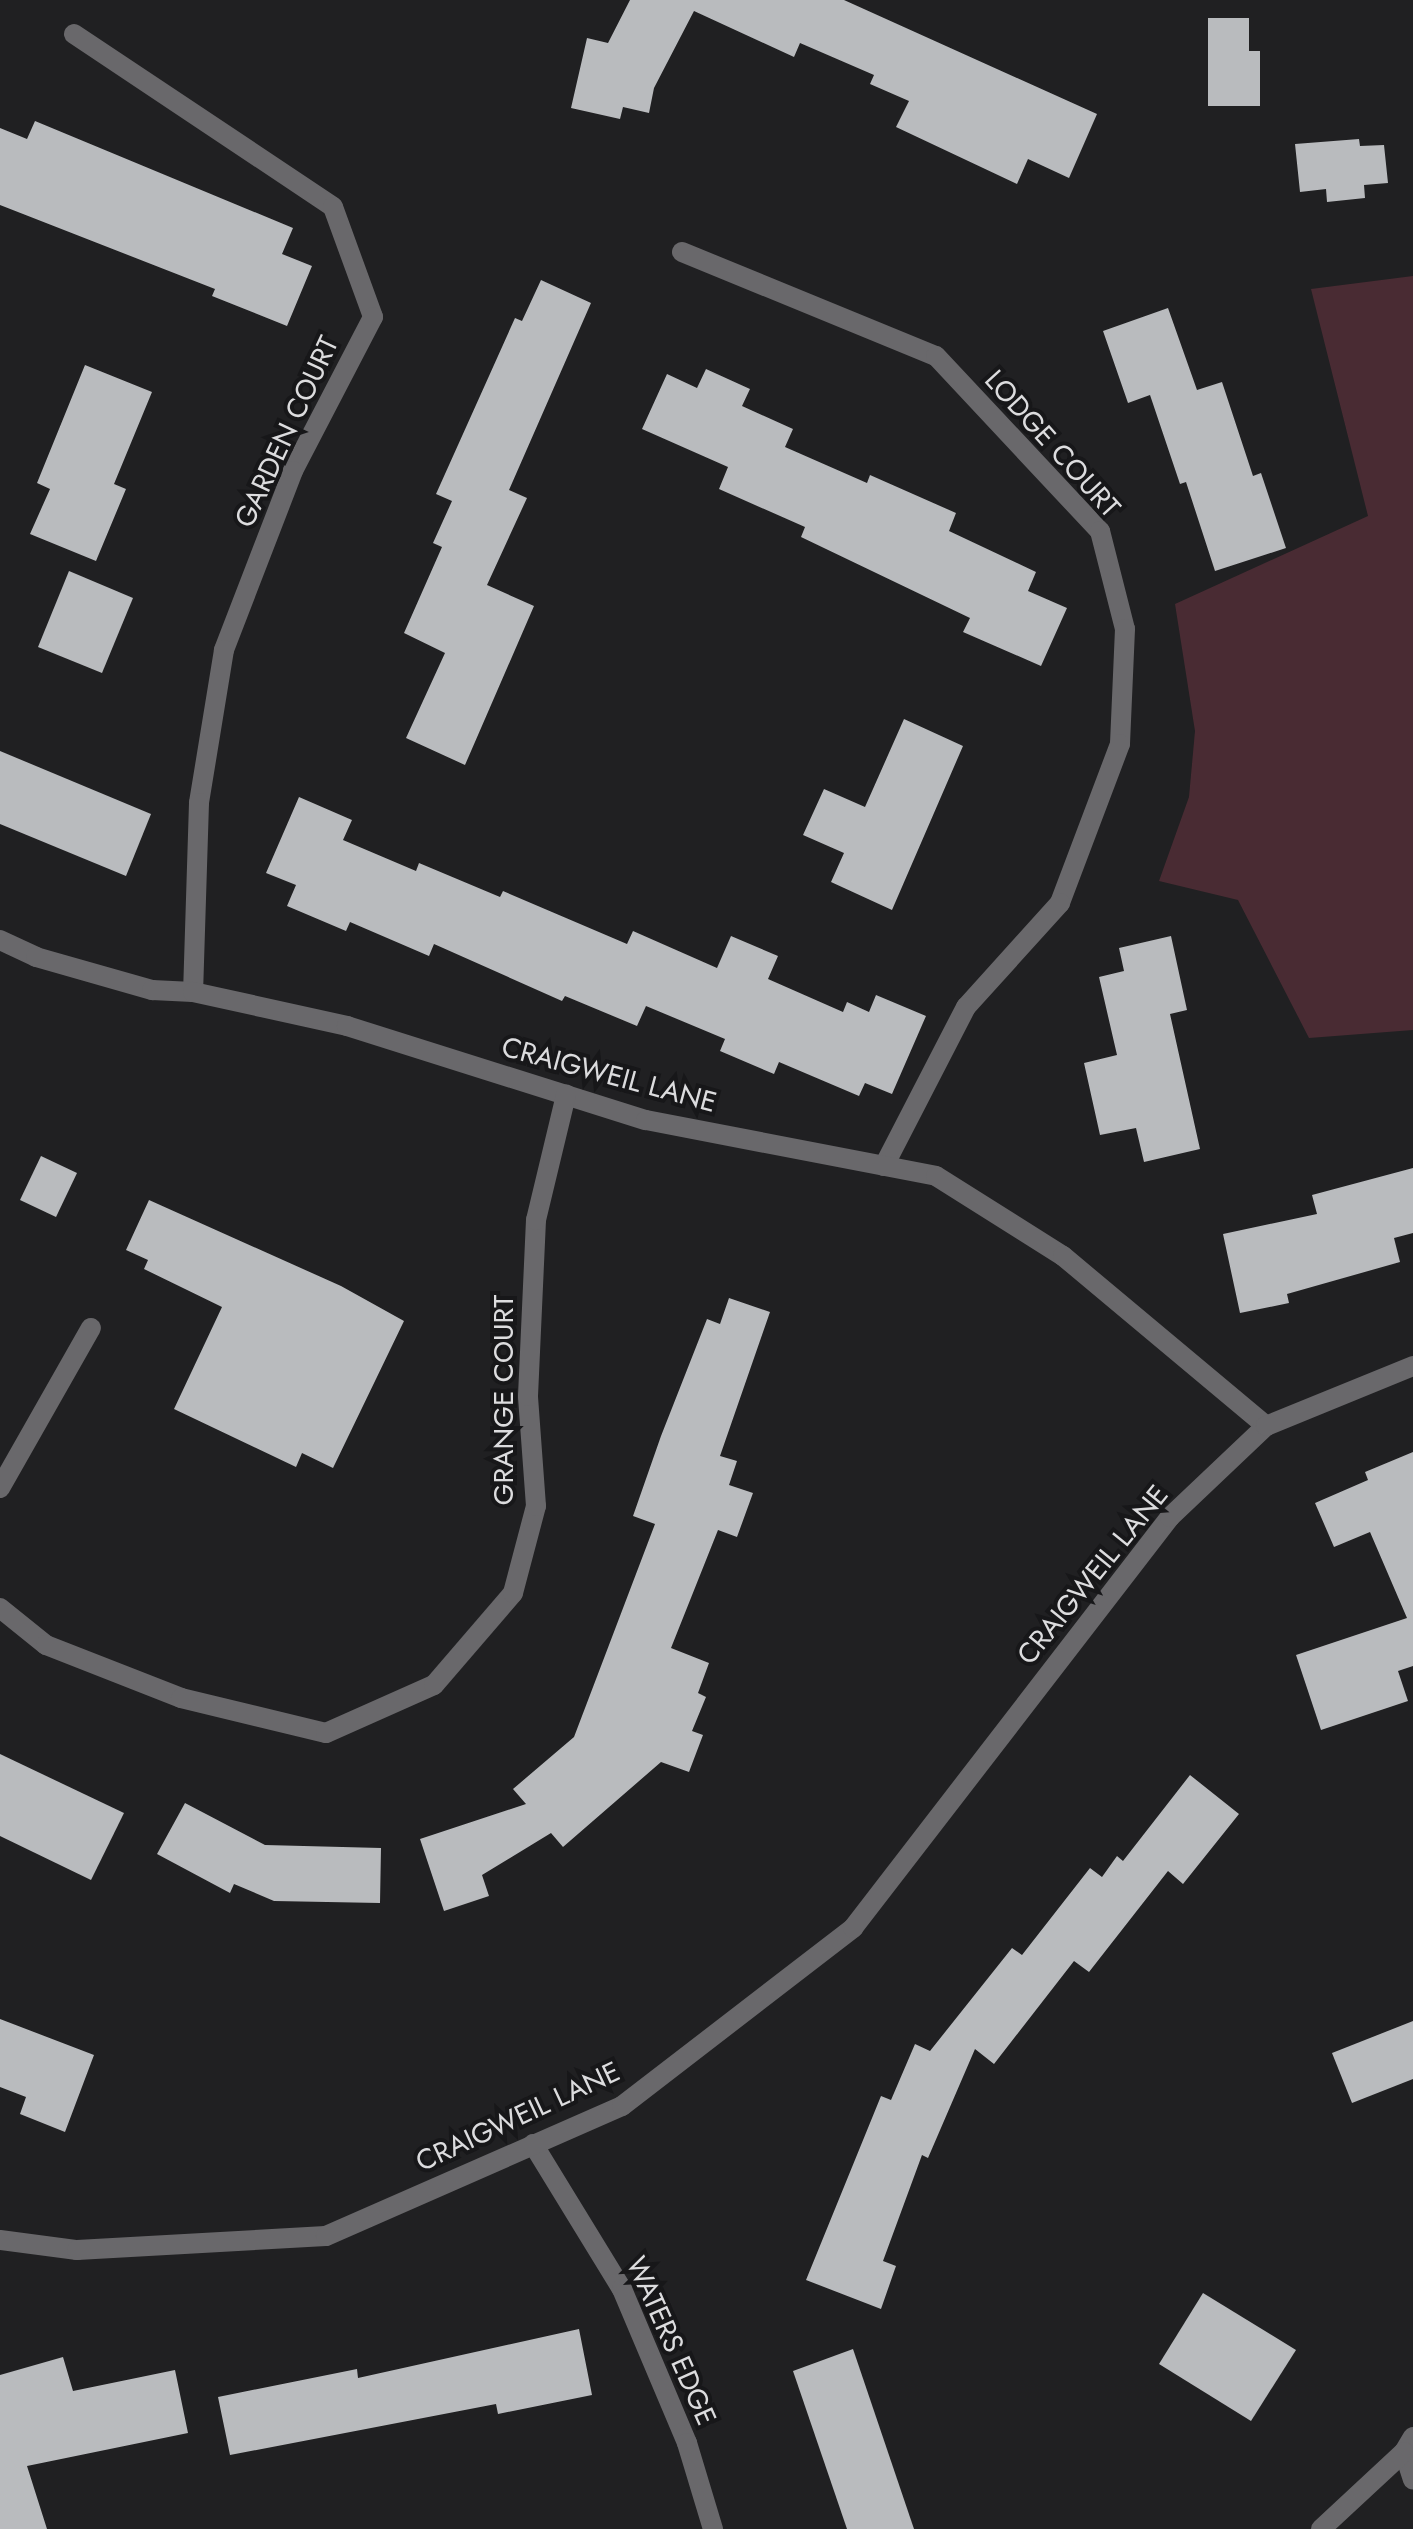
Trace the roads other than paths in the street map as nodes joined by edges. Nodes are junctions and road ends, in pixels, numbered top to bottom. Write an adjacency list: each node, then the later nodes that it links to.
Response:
1 (74, 34): 4 (street, GARDEN COURT)
2 (682, 252): 6 (street, LODGE COURT)
3 (0, 940): 4 (street, CRAIGWEIL LANE)
4 (193, 992): 5 (street, CRAIGWEIL LANE)
5 (566, 1095): 6 (street, CRAIGWEIL LANE); 11 (street, GRANGE COURT)
6 (884, 1166): 9 (street, CRAIGWEIL LANE)
7 (91, 1328): 10 (street)
8 (1413, 1366): 9 (street)
9 (1266, 1426): 12 (street, CRAIGWEIL LANE)
10 (0, 1488)
11 (0, 1608)
12 (533, 2144): 13 (street, CRAIGWEIL LANE); 16 (street, WATERS EDGE)
13 (0, 2240)
14 (1409, 2444): 15 (street); 17 (street)
15 (1413, 2480)
16 (713, 2529)
17 (1321, 2529)

